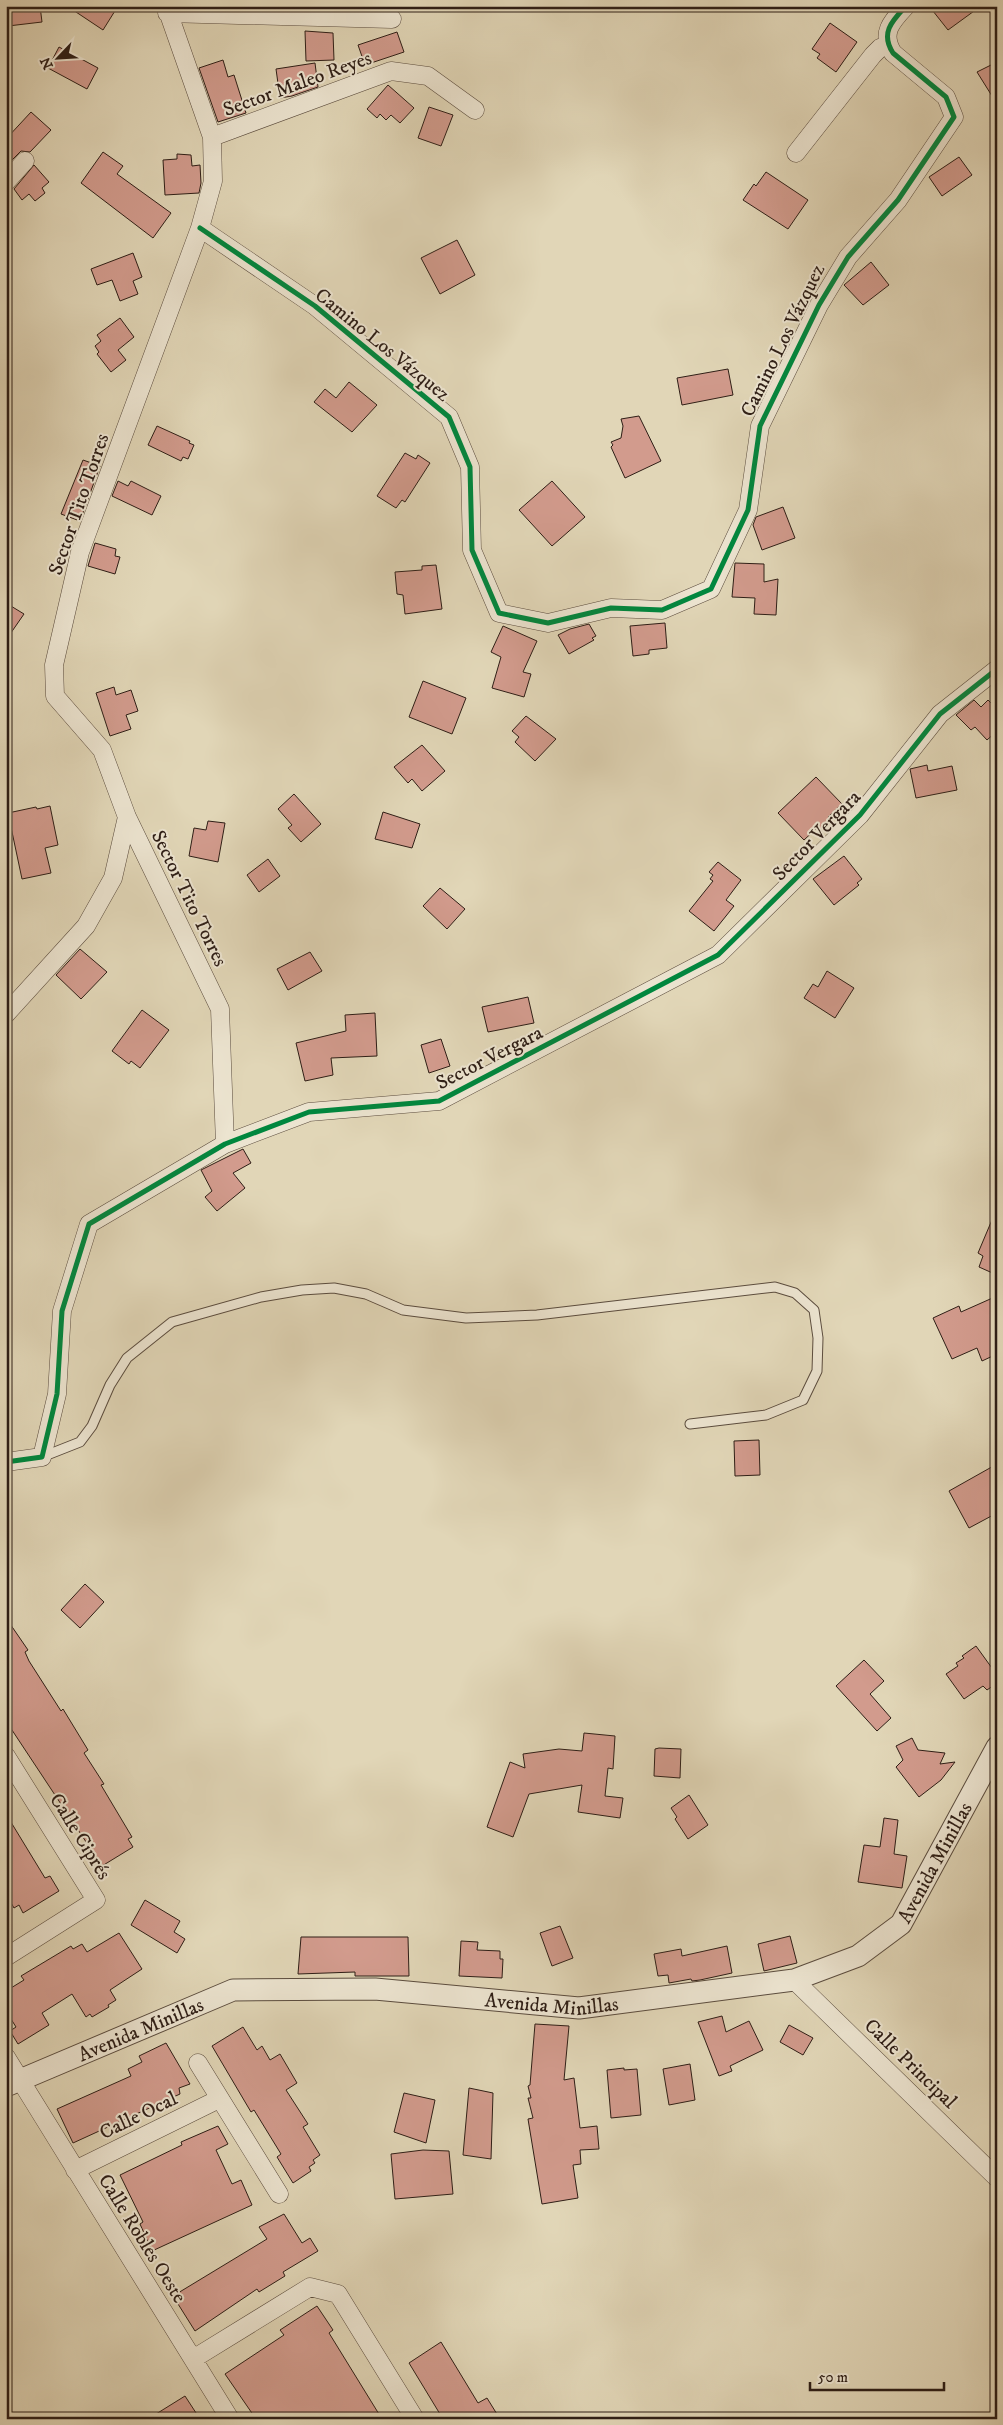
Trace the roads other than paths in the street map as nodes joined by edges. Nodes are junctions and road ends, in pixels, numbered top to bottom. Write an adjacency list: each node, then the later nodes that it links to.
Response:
1 (906, 6): 4 (street)
2 (166, 10): 3 (street); 6 (street, Sector Tito Torres)
3 (392, 19)
4 (888, 45): 7 (street); 10 (street, Camino Los Vázquez)
5 (476, 110): 6 (street, Sector Maleo Reyes)
6 (212, 137): 10 (street, Sector Tito Torres)
7 (796, 153)
8 (25, 161): 9 (street)
9 (6, 182)
10 (200, 228): 12 (street, Sector Tito Torres)
11 (997, 669): 14 (street, Sector Vergara)
12 (127, 817): 13 (street); 14 (street, Sector Tito Torres)
13 (6, 1014)
14 (226, 1144): 16 (street, Sector Vergara)
15 (690, 1424): 16 (lane)
16 (42, 1457): 17 (street)
17 (6, 1462)
18 (997, 1747): 21 (street, Avenida Minillas)
19 (6, 1756): 20 (street, Calle Ciprés)
20 (6, 1957)
21 (794, 1980): 24 (street, Avenida Minillas); 27 (street, Calle Principal)
22 (6, 2057): 24 (street, Calle Robles Oeste)
23 (198, 2063): 25 (street)
24 (13, 2083): 26 (street, Calle Robles Oeste)
25 (220, 2099): 26 (street, Calle Ocal); 28 (street)
26 (75, 2170): 29 (street, Calle Robles Oeste)
27 (997, 2178)
28 (279, 2194)
29 (194, 2359): 30 (street, Calle Robles Oeste); 31 (street)
30 (230, 2419)
31 (415, 2419)

